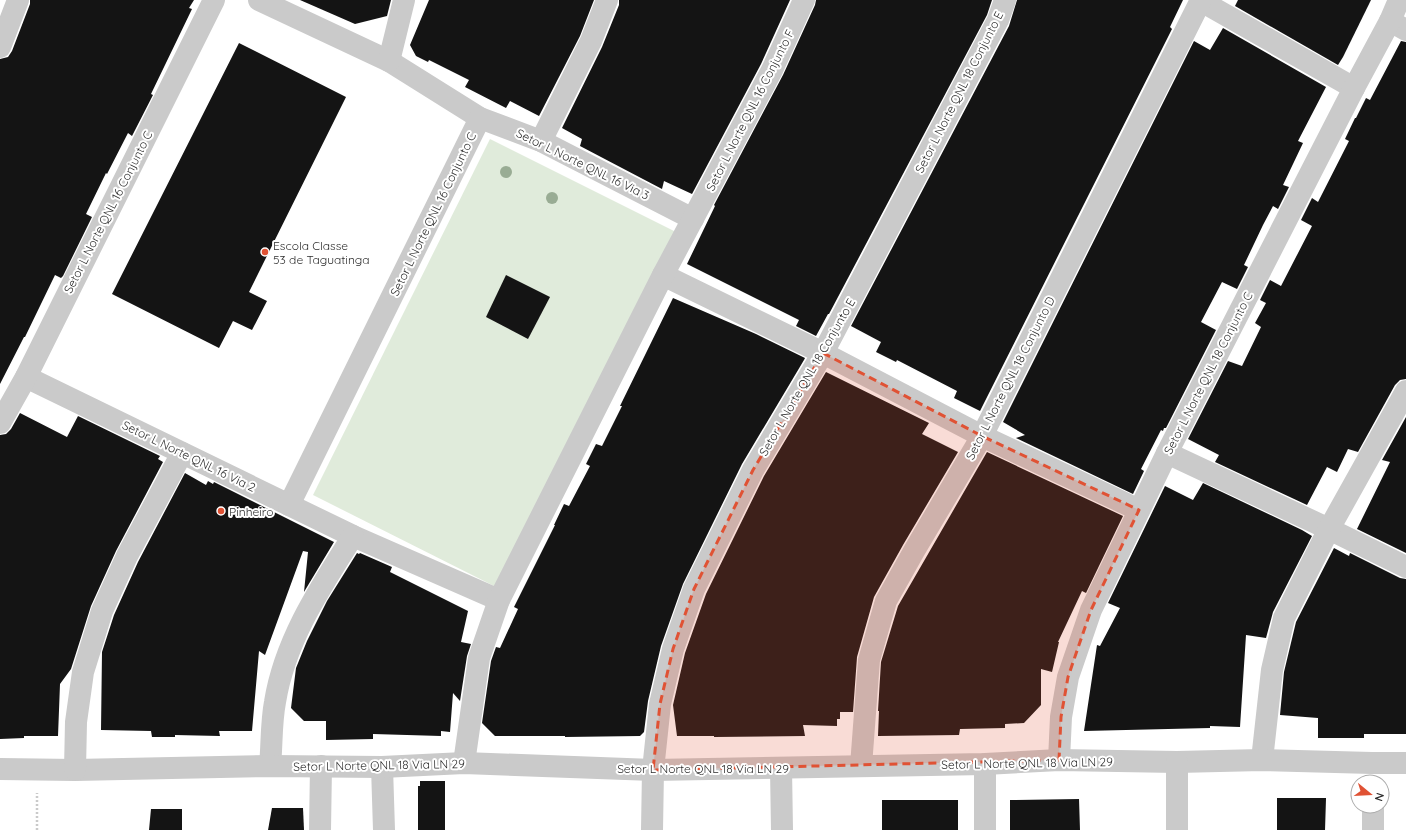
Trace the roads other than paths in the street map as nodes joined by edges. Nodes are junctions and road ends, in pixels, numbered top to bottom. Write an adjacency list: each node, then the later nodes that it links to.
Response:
1 (18, 0): 11 (street)
2 (214, 0): 19 (street, Setor L Norte QNL 16 Conjunto C)
3 (259, 0): 12 (street, Setor L Norte QNL 16 Via 3)
4 (404, 0): 12 (street)
5 (607, 0): 15 (street)
6 (804, 0): 16 (street, Setor L Norte QNL 16 Conjunto F)
7 (1005, 0): 18 (street, Setor L Norte QNL 18 Conjunto E)
8 (1399, 0): 10 (street, Setor L Norte QNL 18 Conjunto C)
9 (1201, 1): 13 (street, Setor L Norte QNL 18 Conjunto D); 22 (street, Setor L Norte QNL 18 Conjunto D)
10 (1398, 26): 13 (street, Setor L Norte QNL 18 Conjunto C)
11 (0, 47)
12 (389, 60): 14 (street, Setor L Norte QNL 16 Via 3)
13 (1354, 88): 24 (street, Setor L Norte QNL 18 Conjunto C)
14 (480, 118): 15 (street, Setor L Norte QNL 16 Via 3); 25 (street, Setor L Norte QNL 16 Conjunto C)
15 (541, 141): 16 (street, Setor L Norte QNL 16 Via 3)
16 (693, 218): 17 (street, Setor L Norte QNL 16 Conjunto F)
17 (663, 275): 18 (street); 30 (street, Setor L Norte QNL 16 Conjunto F)
18 (823, 353): 22 (street); 44 (street, Setor L Norte QNL 18 Conjunto E)
19 (26, 377): 21 (street, Setor L Norte QNL 16 Conjunto C); 23 (street, Setor L Norte QNL 16 Via 2)
20 (1406, 391): 27 (street)
21 (0, 423)
22 (982, 436): 26 (street); 39 (street, Setor L Norte QNL 18 Conjunto D)
23 (182, 453): 25 (street, Setor L Norte QNL 16 Via 2); 43 (street)
24 (1168, 453): 26 (street, Setor L Norte QNL 18 Conjunto C); 27 (street)
25 (289, 505): 28 (street, Setor L Norte QNL 16 Via 2)
26 (1139, 510): 31 (street, Setor L Norte QNL 18 Conjunto C)
27 (1329, 529): 29 (street); 32 (street)
28 (353, 536): 30 (street, Setor L Norte QNL 16 Via 2); 37 (street)
29 (1406, 567)
30 (499, 600): 34 (street, Setor L Norte QNL 16 Conjunto F)
31 (1059, 760): 33 (street, Setor L Norte QNL 18 Via LN 29); 36 (street, Setor L Norte QNL 18 Via LN 29)
32 (1262, 760): 33 (street, Setor L Norte QNL 18 Via LN 29); 45 (street, Setor L Norte QNL 18 Via LN 29)
33 (1178, 762): 47 (street)
34 (464, 763): 40 (street, Setor L Norte QNL 18 Via LN 29); 44 (street, Setor L Norte QNL 18 Via LN 29)
35 (1406, 763): 45 (street, Setor L Norte QNL 18 Via LN 29)
36 (984, 764): 39 (street, Setor L Norte QNL 18 Via LN 29); 52 (street)
37 (270, 766): 38 (street, Setor L Norte QNL 18 Via LN 29); 43 (street, Setor L Norte QNL 18 Via LN 29)
38 (320, 766): 40 (street, Setor L Norte QNL 18 Via LN 29); 48 (street)
39 (861, 766): 41 (street, Setor L Norte QNL 18 Via LN 29)
40 (382, 767): 49 (street)
41 (781, 768): 44 (street, Setor L Norte QNL 18 Via LN 29); 51 (street)
42 (0, 769): 43 (street, Setor L Norte QNL 18 Via LN 29)
43 (75, 770)
44 (653, 770): 50 (street, Setor L Norte QNL 18 Conjunto E)
45 (1372, 773)
46 (1373, 814): 53 (street)
47 (1177, 826)
48 (320, 830)
49 (384, 830)
50 (652, 830)
51 (782, 830)
52 (985, 830)
53 (1373, 830)

